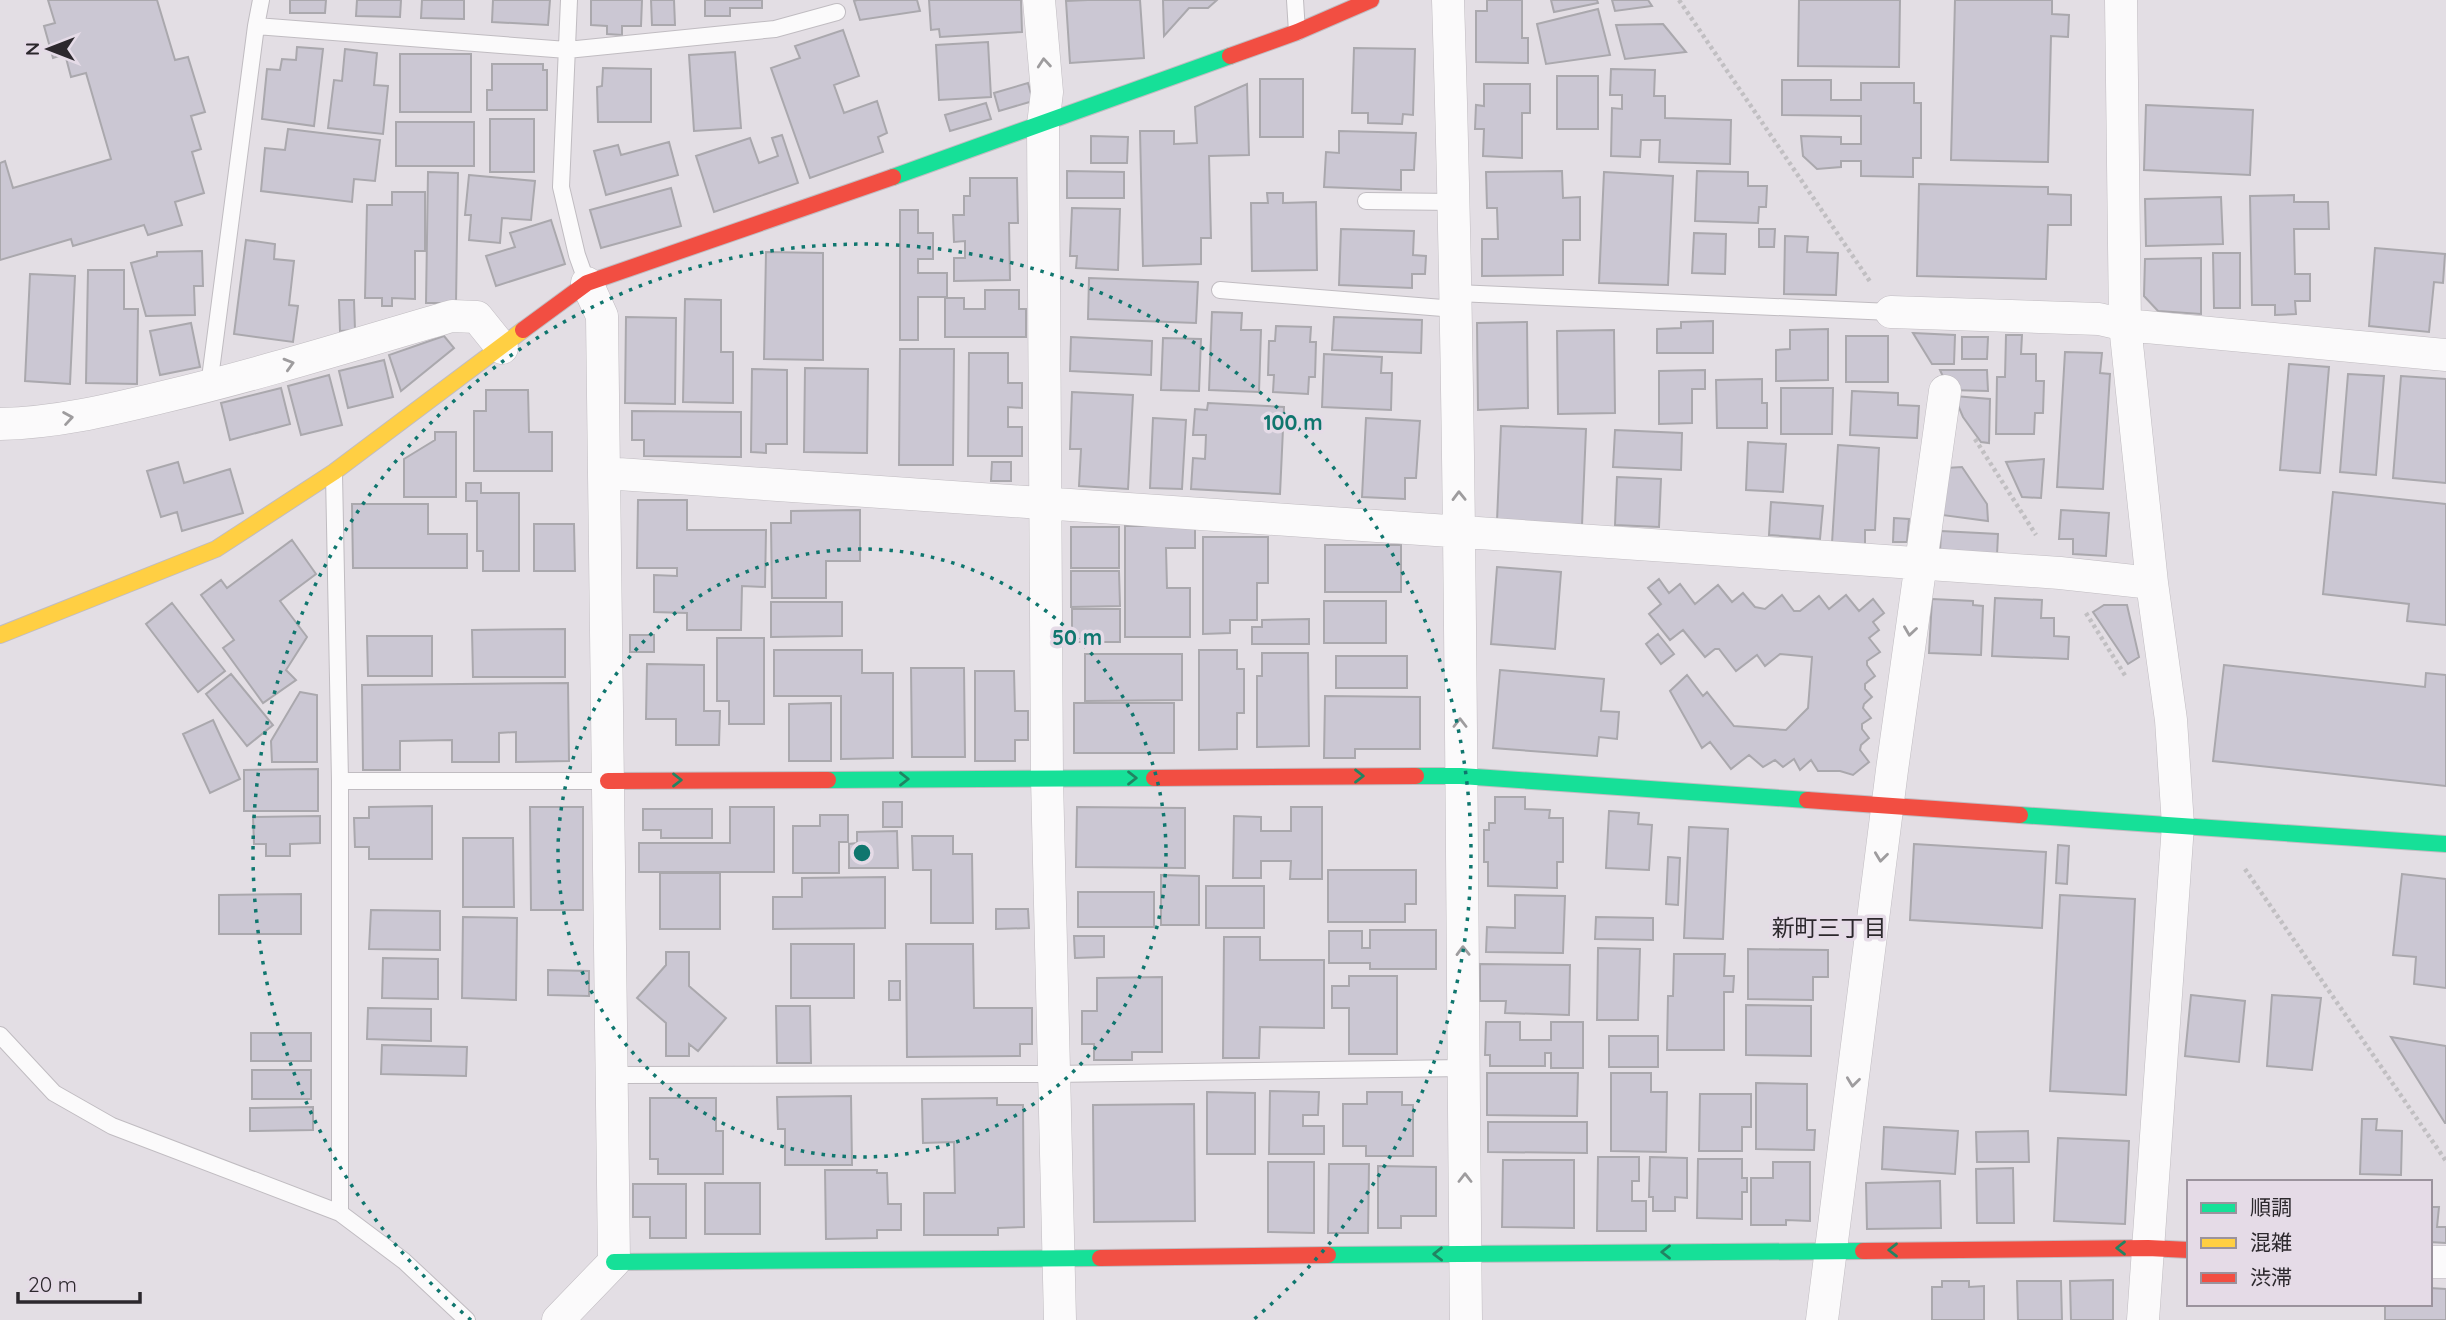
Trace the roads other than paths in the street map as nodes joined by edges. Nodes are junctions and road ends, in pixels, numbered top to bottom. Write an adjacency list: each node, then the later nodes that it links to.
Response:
1 (261, 0): 9 (lane)
2 (569, 0): 11 (lane)
3 (1039, 0): 12 (street, one-way to 3)
4 (1295, 0): 10 (lane)
5 (1371, 0): 10 (street)
6 (1448, 0): 14 (street)
7 (2121, 0): 19 (street)
8 (837, 12): 11 (lane)
9 (256, 26): 11 (lane); 22 (lane)
10 (1297, 32): 12 (street)
11 (567, 50): 15 (lane)
12 (1043, 125): 15 (street); 27 (street)
13 (1366, 201): 14 (lane)
14 (1455, 202): 17 (street)
15 (587, 283): 20 (street); 26 (street)
16 (1220, 290): 17 (lane)
17 (1456, 301): 18 (lane); 28 (street, one-way to 17)
18 (1891, 312): 19 (street)
19 (2125, 325): 21 (street); 30 (street)
20 (502, 348): 22 (street, one-way to 20); 25 (street)
21 (2446, 355)
22 (209, 386): 24 (street, one-way to 22)
23 (1945, 391): 29 (street)
24 (0, 424)
25 (334, 472): 31 (street); 34 (lane)
26 (604, 473): 27 (street); 35 (street)
27 (1045, 503): 28 (street); 33 (street)
28 (1460, 531): 29 (street); 32 (street, one-way to 28)
29 (1919, 563): 30 (street); 36 (street, one-way to 36)
30 (2152, 583): 37 (street)
31 (0, 635)
32 (1461, 776): 33 (street, one-way to 32); 36 (street); 40 (street, one-way to 32)
33 (1047, 779): 35 (street, one-way to 33); 41 (street)
34 (340, 781): 35 (lane); 43 (lane)
35 (608, 781): 42 (street)
36 (1887, 805): 37 (street); 46 (street, one-way to 46)
37 (2178, 825): 38 (street); 44 (street)
38 (2446, 844)
39 (0, 1035): 43 (lane)
40 (1464, 1068): 41 (lane); 47 (street, one-way to 40)
41 (1054, 1074): 42 (lane); 48 (street)
42 (612, 1075): 49 (street)
43 (340, 1213): 50 (lane)
44 (2148, 1248): 45 (street); 46 (street, one-way to 46); 55 (street)
45 (2187, 1250)
46 (1832, 1251): 47 (street, one-way to 47); 54 (street)
47 (1465, 1254): 48 (street, one-way to 48); 53 (street)
48 (1059, 1259): 49 (street); 52 (street)
49 (614, 1262): 51 (street)
50 (467, 1320)
51 (558, 1320)
52 (1060, 1320)
53 (1466, 1320)
54 (1822, 1320)
55 (2143, 1320)

